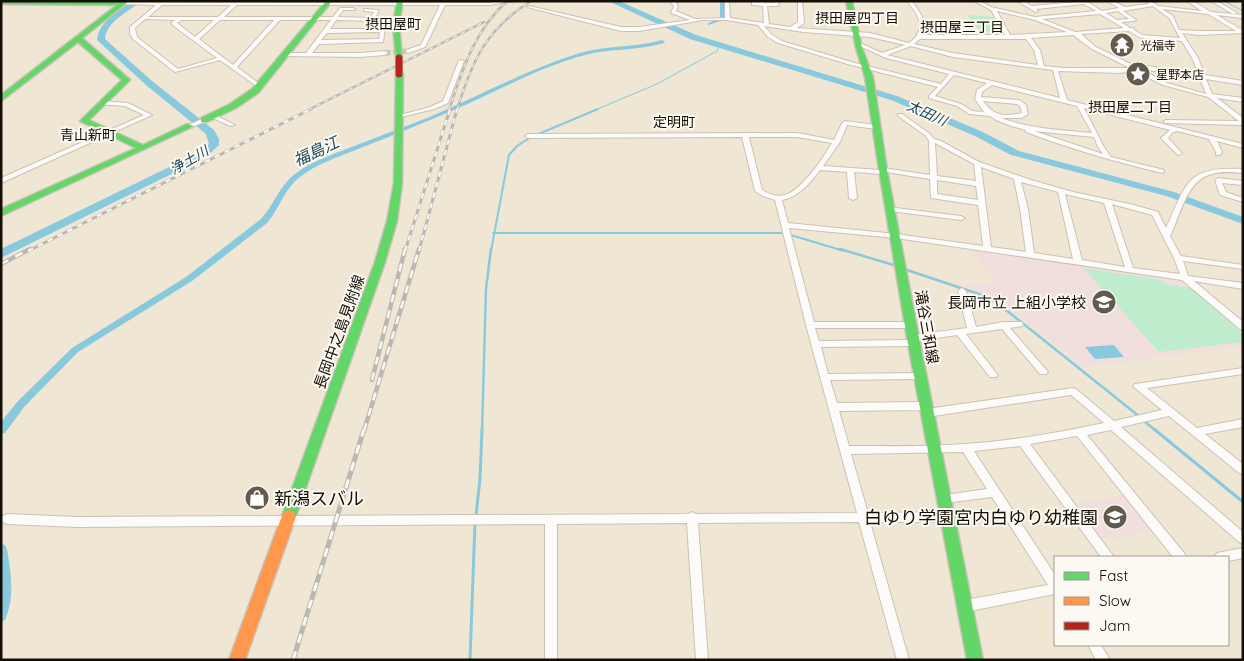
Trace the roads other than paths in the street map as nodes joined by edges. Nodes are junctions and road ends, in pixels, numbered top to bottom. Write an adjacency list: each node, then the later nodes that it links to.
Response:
1 (512, 1): 17 (street)
2 (672, 1): 41 (street)
3 (727, 1): 42 (street)
4 (754, 1): 24 (street)
5 (776, 1): 24 (street)
6 (800, 1): 47 (street)
7 (848, 1): 58 (main road, 滝谷三和線)
8 (909, 1): 55 (street)
9 (976, 1): 27 (street)
10 (1019, 1): 28 (street)
11 (1109, 1): 29 (street)
12 (1148, 1): 25 (street)
13 (1189, 1): 31 (street)
14 (1213, 1): 32 (street)
15 (126, 2): 19 (street); 22 (main road); 57 (main road)
16 (399, 2): 21 (street); 23 (street); 64 (main road, 長岡中之島見附線)
17 (494, 2): 23 (street)
18 (1084, 2): 28 (street); 30 (street)
19 (161, 3): 20 (street); 34 (street)
20 (236, 3): 21 (street); 37 (street)
21 (328, 3): 39 (main road)
22 (6, 4)
23 (443, 4): 64 (street)
24 (765, 5): 46 (street)
25 (1155, 6): 29 (street); 31 (street); 51 (street)
26 (529, 7): 41 (street)
27 (993, 8): 36 (street); 56 (street)
28 (1031, 8): 33 (street)
29 (1121, 10): 30 (street); 44 (street)
30 (1102, 12): 33 (street); 44 (street)
31 (1210, 13): 32 (street); 52 (street)
32 (1241, 16)
33 (1047, 17): 36 (street)
34 (143, 18): 35 (street); 68 (street)
35 (180, 18): 37 (street); 59 (street)
36 (1037, 18): 53 (street)
37 (218, 19): 38 (street); 59 (street)
38 (278, 19): 39 (street); 70 (street)
39 (314, 19): 43 (street); 66 (main road)
40 (372, 19): 43 (street); 43 (street); 49 (street)
41 (716, 19): 42 (street)
42 (727, 19): 45 (street)
43 (334, 20): 50 (street)
44 (1118, 21): 48 (street)
45 (760, 24): 46 (street); 72 (street)
46 (767, 25): 47 (street)
47 (790, 28): 58 (street)
48 (1132, 29): 53 (street); 60 (street)
49 (383, 30): 50 (street); 61 (street)
50 (326, 31): 61 (street)
51 (1178, 31): 52 (street); 60 (street)
52 (1242, 32)
53 (1074, 34): 54 (street); 74 (street)
54 (1027, 36): 56 (street); 71 (street)
55 (919, 37): 56 (street); 62 (street)
56 (1008, 37)
57 (79, 39): 82 (main road); 86 (main road)
58 (858, 39): 62 (street); 65 (street); 72 (main road, 滝谷三和線)
59 (195, 40): 68 (street)
60 (1184, 40): 76 (street)
61 (318, 42): 67 (street)
62 (911, 44): 65 (street); 71 (street)
63 (384, 53): 67 (street)
64 (403, 54): 91 (main road, 長岡中之島見附線, bridge)
65 (880, 54): 75 (street)
66 (286, 55): 67 (street); 79 (main road)
67 (308, 55)
68 (221, 58): 70 (street)
69 (462, 61): 91 (street)
70 (234, 67): 79 (street)
71 (1041, 67): 73 (street)
72 (867, 68): 80 (street); 96 (main road, 滝谷三和線)
73 (1055, 69): 74 (street); 85 (street)
74 (1135, 70): 76 (street); 81 (street)
75 (953, 73): 77 (street); 80 (street)
76 (1203, 77): 78 (street); 81 (street)
77 (991, 83): 83 (street); 85 (street)
78 (1243, 83)
79 (259, 86): 90 (main road)
80 (942, 86): 89 (street)
81 (1210, 96): 84 (street); 92 (street)
82 (1, 99)
83 (978, 99): 89 (street); 89 (street)
84 (1243, 100)
85 (1064, 101): 87 (street)
86 (101, 104): 99 (main road); 99 (street)
87 (1079, 104): 93 (street); 101 (street)
88 (900, 115): 104 (street)
89 (993, 115): 97 (street)
90 (208, 118): 94 (street); 95 (street)
91 (399, 119): 176 (main road, 長岡中之島見附線)
92 (1242, 120): 93 (street)
93 (1147, 122): 98 (street)
94 (232, 125)
95 (190, 126): 107 (main road)
96 (876, 127): 105 (street); 114 (main road, 滝谷三和線)
97 (1019, 128): 101 (street); 110 (street)
98 (1178, 129): 103 (street); 108 (street)
99 (111, 133): 107 (main road); 119 (street)
100 (745, 135): 102 (street); 105 (street); 123 (street)
101 (1096, 135): 110 (street)
102 (528, 136)
103 (1211, 138): 106 (street); 109 (street)
104 (932, 141): 111 (street); 117 (street)
105 (837, 142): 112 (street)
106 (1243, 146)
107 (143, 148): 129 (main road)
108 (1179, 153)
109 (1218, 154)
110 (1109, 158): 115 (street)
111 (977, 164): 118 (street); 121 (street)
112 (817, 168): 113 (street); 123 (street)
113 (850, 169): 114 (street); 124 (street)
114 (883, 171): 117 (street); 128 (main road, 滝谷三和線)
115 (1162, 171)
116 (1243, 171): 133 (street)
117 (932, 178): 121 (street); 127 (street)
118 (1017, 178): 122 (street); 135 (street)
119 (1, 181)
120 (1243, 183): 125 (street)
121 (980, 184): 127 (street)
122 (1061, 191): 126 (street); 137 (street)
123 (778, 198): 131 (street)
124 (853, 198)
125 (1243, 200)
126 (1107, 201): 133 (street); 139 (street)
127 (982, 203): 134 (street)
128 (890, 209): 130 (street); 132 (main road, 滝谷三和線)
129 (1, 212)
130 (961, 218)
131 (785, 225): 132 (street); 146 (street)
132 (896, 236): 134 (street); 144 (main road, 滝谷三和線)
133 (1167, 236): 136 (street)
134 (987, 248): 135 (street)
135 (1030, 255): 137 (street)
136 (1178, 258): 138 (street); 140 (street)
137 (1078, 262): 139 (street)
138 (1243, 267)
139 (1130, 270): 140 (street)
140 (1185, 278): 141 (street); 147 (street)
141 (1243, 286)
142 (962, 291): 148 (street)
143 (1019, 324): 145 (street)
144 (911, 325): 146 (street); 150 (main road, 滝谷三和線)
145 (1003, 325): 148 (street); 153 (street)
146 (810, 326): 151 (street)
147 (1243, 327)
148 (972, 329): 149 (street)
149 (959, 331): 150 (street); 154 (street)
150 (914, 340): 151 (street); 155 (main road, 滝谷三和線)
151 (816, 344): 156 (street)
152 (1243, 371): 159 (street)
153 (1043, 372)
154 (992, 375)
155 (920, 376): 156 (street); 158 (main road, 滝谷三和線)
156 (826, 377): 157 (street)
157 (834, 407): 158 (street); 167 (street)
158 (927, 410): 161 (street); 166 (main road, 滝谷三和線)
159 (1169, 412): 161 (street); 163 (street)
160 (1243, 423): 163 (street)
161 (1113, 427): 162 (street); 177 (street)
162 (1079, 432): 164 (street); 180 (street)
163 (1194, 432): 168 (street)
164 (1023, 442): 165 (street); 179 (street)
165 (966, 448): 166 (street); 169 (street)
166 (934, 449): 167 (street); 170 (main road, 滝谷三和線)
167 (846, 450): 172 (street)
168 (1243, 470)
169 (994, 492): 170 (street); 182 (street)
170 (944, 499): 173 (main road, 滝谷三和線)
171 (692, 517): 172 (street); 175 (street); 188 (street)
172 (864, 517): 173 (street); 189 (street)
173 (947, 517): 184 (main road, 滝谷三和線)
174 (7, 519): 176 (street)
175 (551, 519): 176 (street); 187 (street)
176 (288, 520): 186 (main road, 長岡中之島見附線)
177 (1243, 539)
178 (1243, 553): 181 (street)
179 (1107, 556)
180 (1179, 556)
181 (1226, 556)
182 (1054, 583)
183 (1054, 589): 184 (street)
184 (965, 606): 190 (main road, 滝谷三和線)
185 (1095, 646): 191 (street)
186 (237, 660)
187 (551, 660)
188 (702, 660)
189 (903, 660)
190 (975, 660)
191 (1104, 660)

